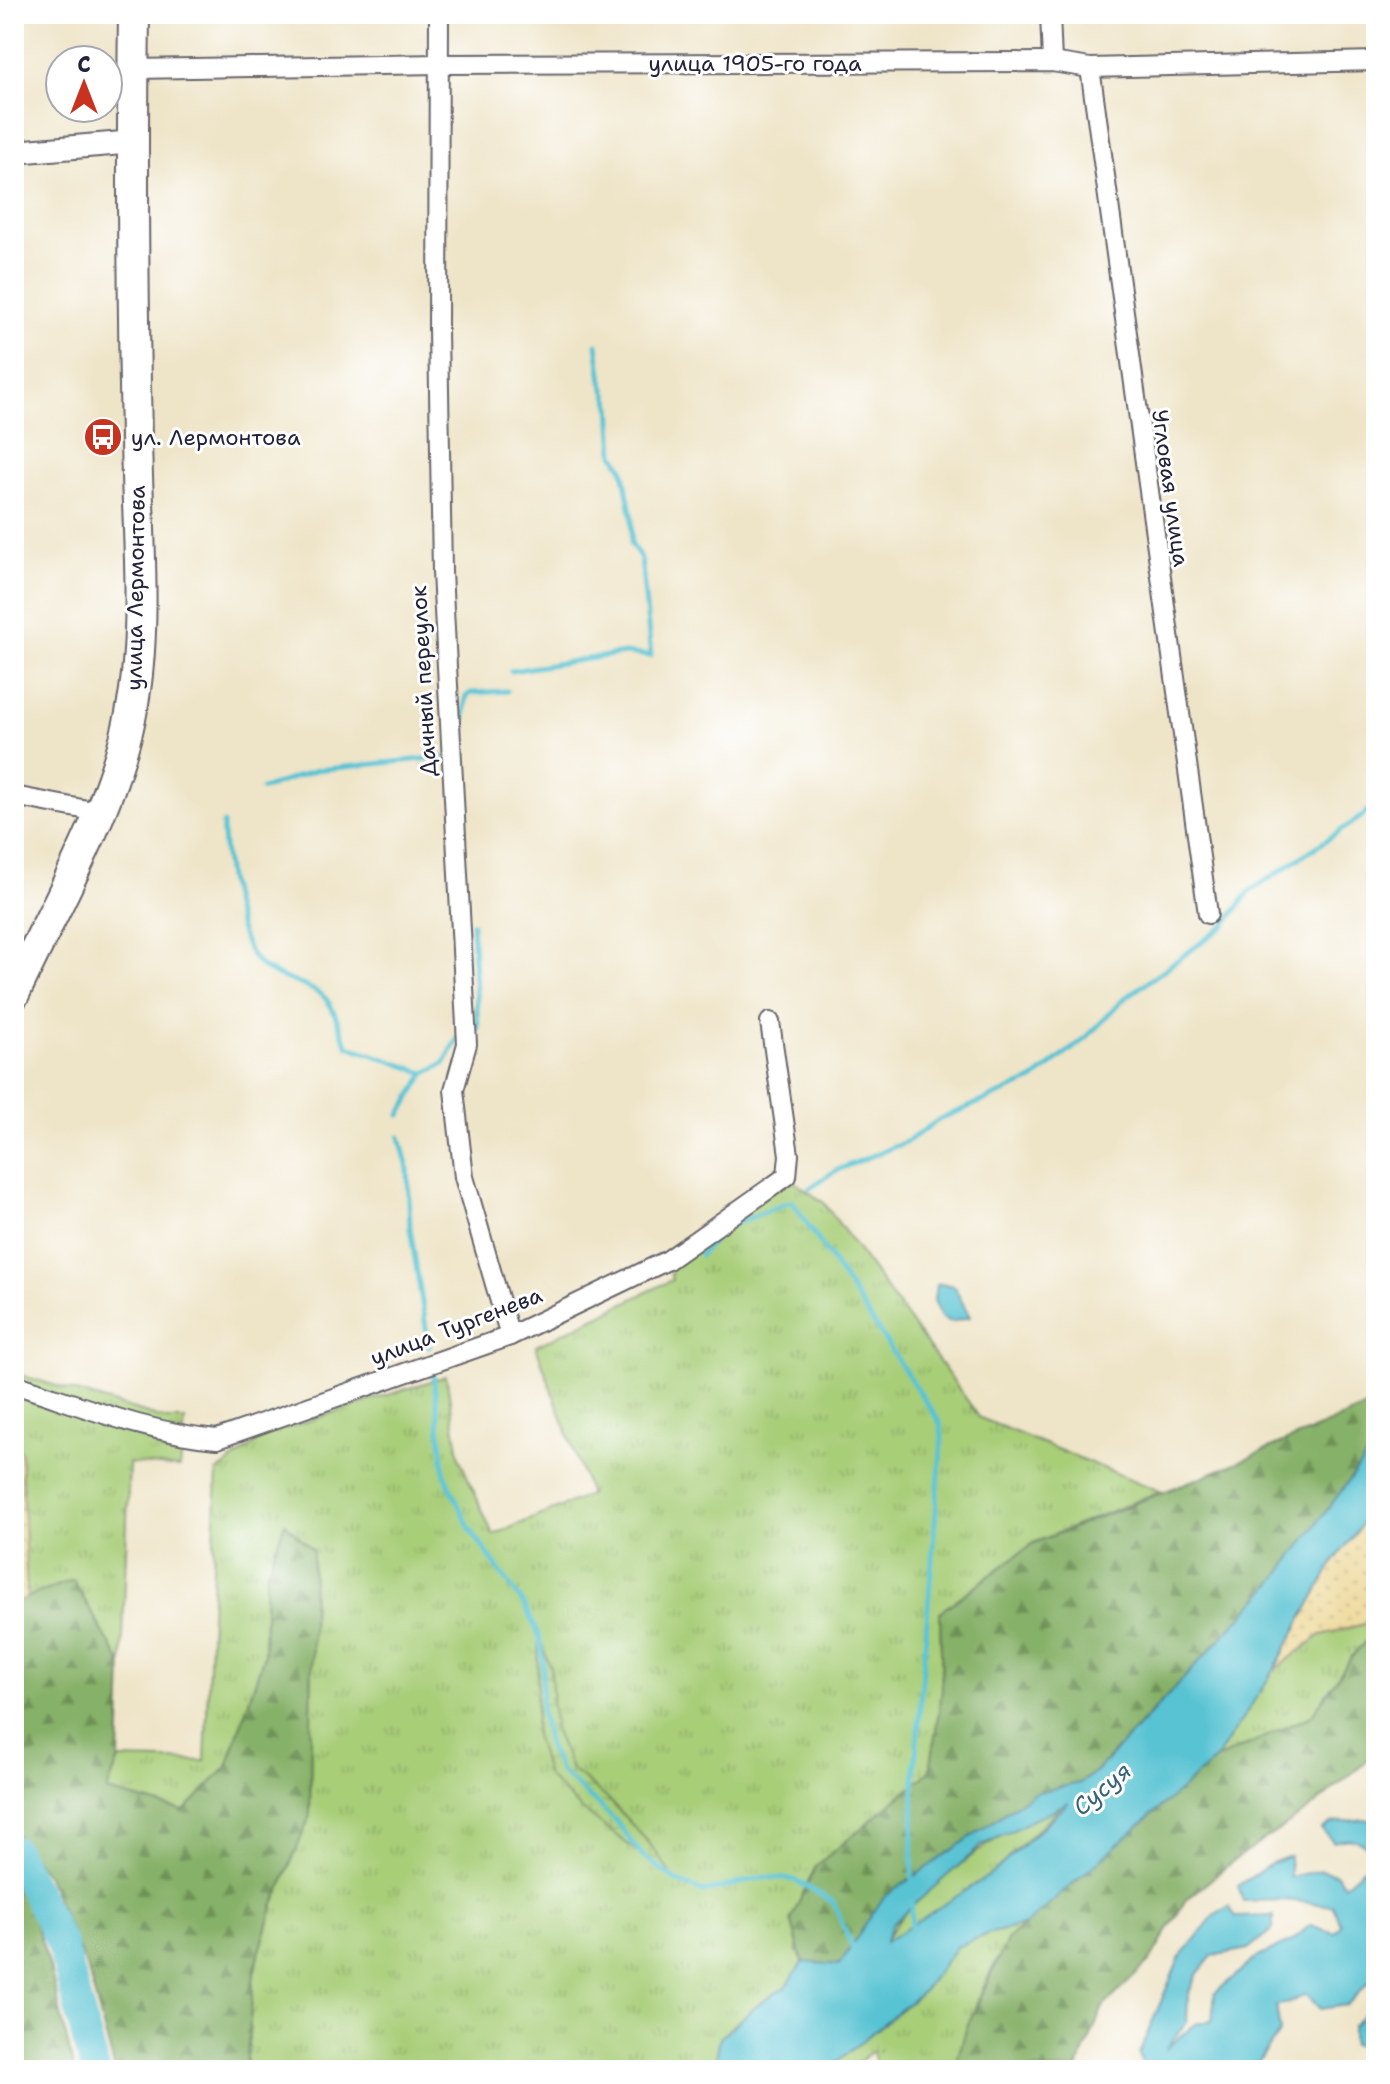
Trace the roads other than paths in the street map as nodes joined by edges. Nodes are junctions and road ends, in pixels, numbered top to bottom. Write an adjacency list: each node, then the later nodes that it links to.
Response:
1 (134, 14): 8 (highway, улица Лермонтова)
2 (439, 14): 6 (street, Дачный переулок)
3 (1050, 14): 5 (street)
4 (1376, 61): 7 (street, улица 1905-го года)
5 (1052, 62): 6 (street, улица 1905-го года); 7 (street, улица 1905-го года)
6 (440, 64): 8 (street, улица 1905-го года); 16 (street, Дачный переулок)
7 (1090, 68): 13 (street, Угловая улица)
8 (134, 69): 9 (highway, улица Лермонтова)
9 (135, 142): 10 (street); 12 (highway, улица Лермонтова)
10 (14, 152)
11 (14, 796): 12 (street)
12 (98, 812): 14 (highway, улица Лермонтова)
13 (1208, 914)
14 (14, 994)
15 (770, 1022): 16 (street, улица Тургенева)
16 (510, 1336): 17 (street, улица Тургенева)
17 (14, 1384)

